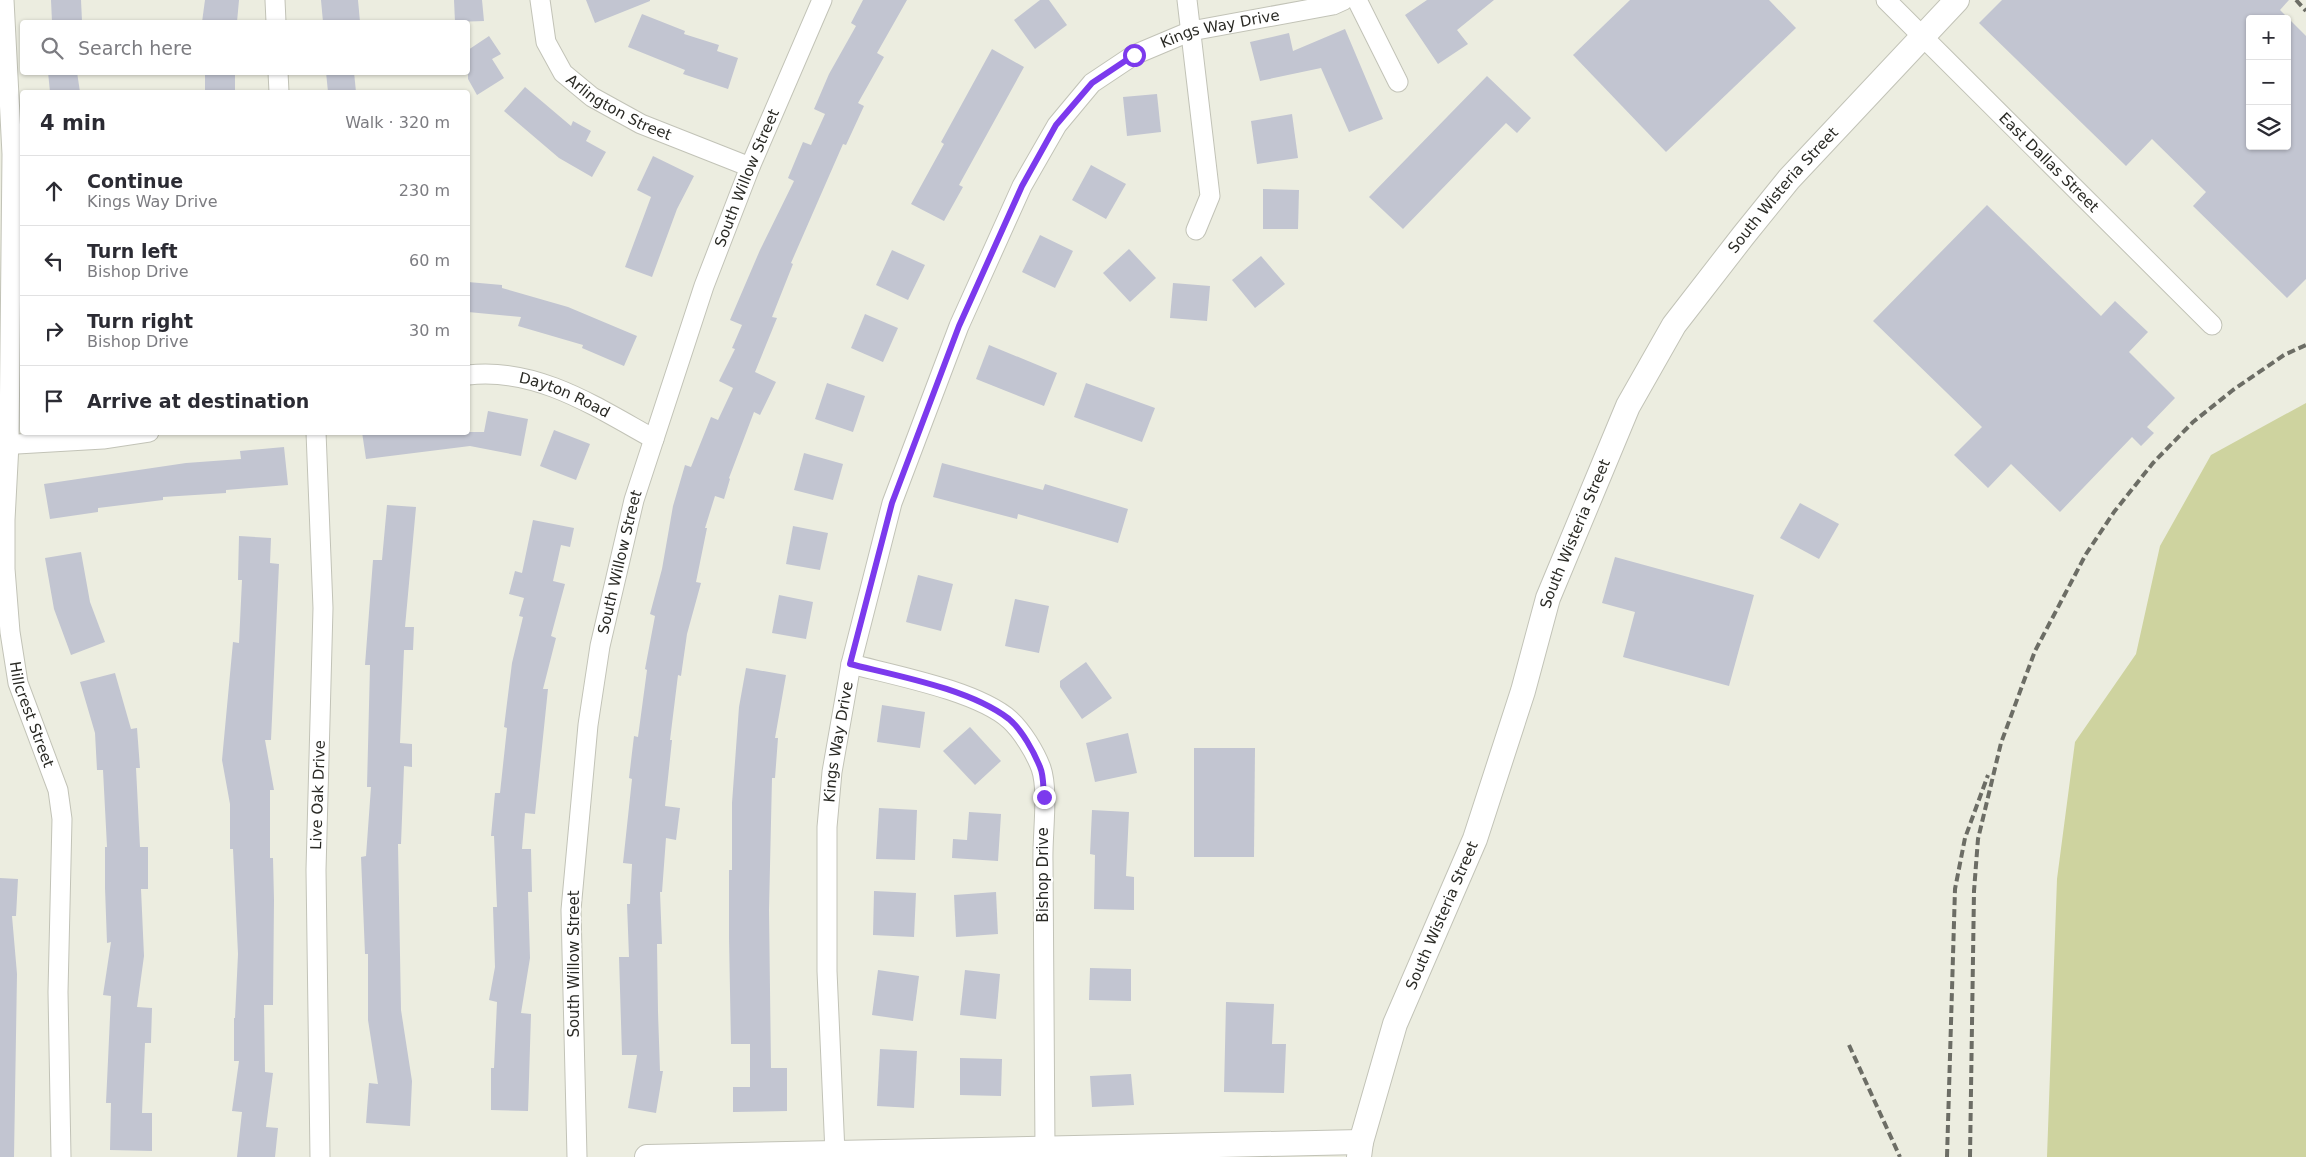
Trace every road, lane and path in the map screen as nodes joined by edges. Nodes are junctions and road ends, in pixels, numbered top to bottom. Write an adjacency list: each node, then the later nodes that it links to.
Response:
1 (4, 0): 23 (street, Hillcrest Street)
2 (275, 0): 10 (street)
3 (540, 0): 16 (street, Arlington Street)
4 (822, 0): 16 (street, South Willow Street)
5 (1187, 0): 11 (street)
6 (1344, 0): 11 (street, Kings Way Drive)
7 (1357, 0): 14 (street)
8 (1886, 0): 12 (street, East Dallas Street)
9 (1957, 0): 12 (street, South Wisteria Street)
10 (276, 20)
11 (1191, 31): 17 (street); 24 (street, Kings Way Drive)
12 (1922, 36): 18 (street, East Dallas Street); 26 (street, South Wisteria Street)
13 (278, 75): 15 (street)
14 (1398, 82)
15 (280, 90)
16 (750, 167): 22 (street, South Willow Street)
17 (1196, 230)
18 (2212, 326)
19 (470, 375): 22 (street, Dayton Road)
20 (129, 435): 23 (street)
21 (316, 435): 29 (street, Live Oak Drive)
22 (654, 440): 30 (street, South Willow Street)
23 (5, 445): 28 (street, Hillcrest Street)
24 (850, 664): 25 (street, Bishop Drive); 27 (street, Kings Way Drive)
25 (1045, 1149): 26 (street); 27 (street)
26 (1360, 1150)
27 (835, 1153): 31 (street)
28 (61, 1157)
29 (320, 1157)
30 (578, 1157)
31 (647, 1157)

